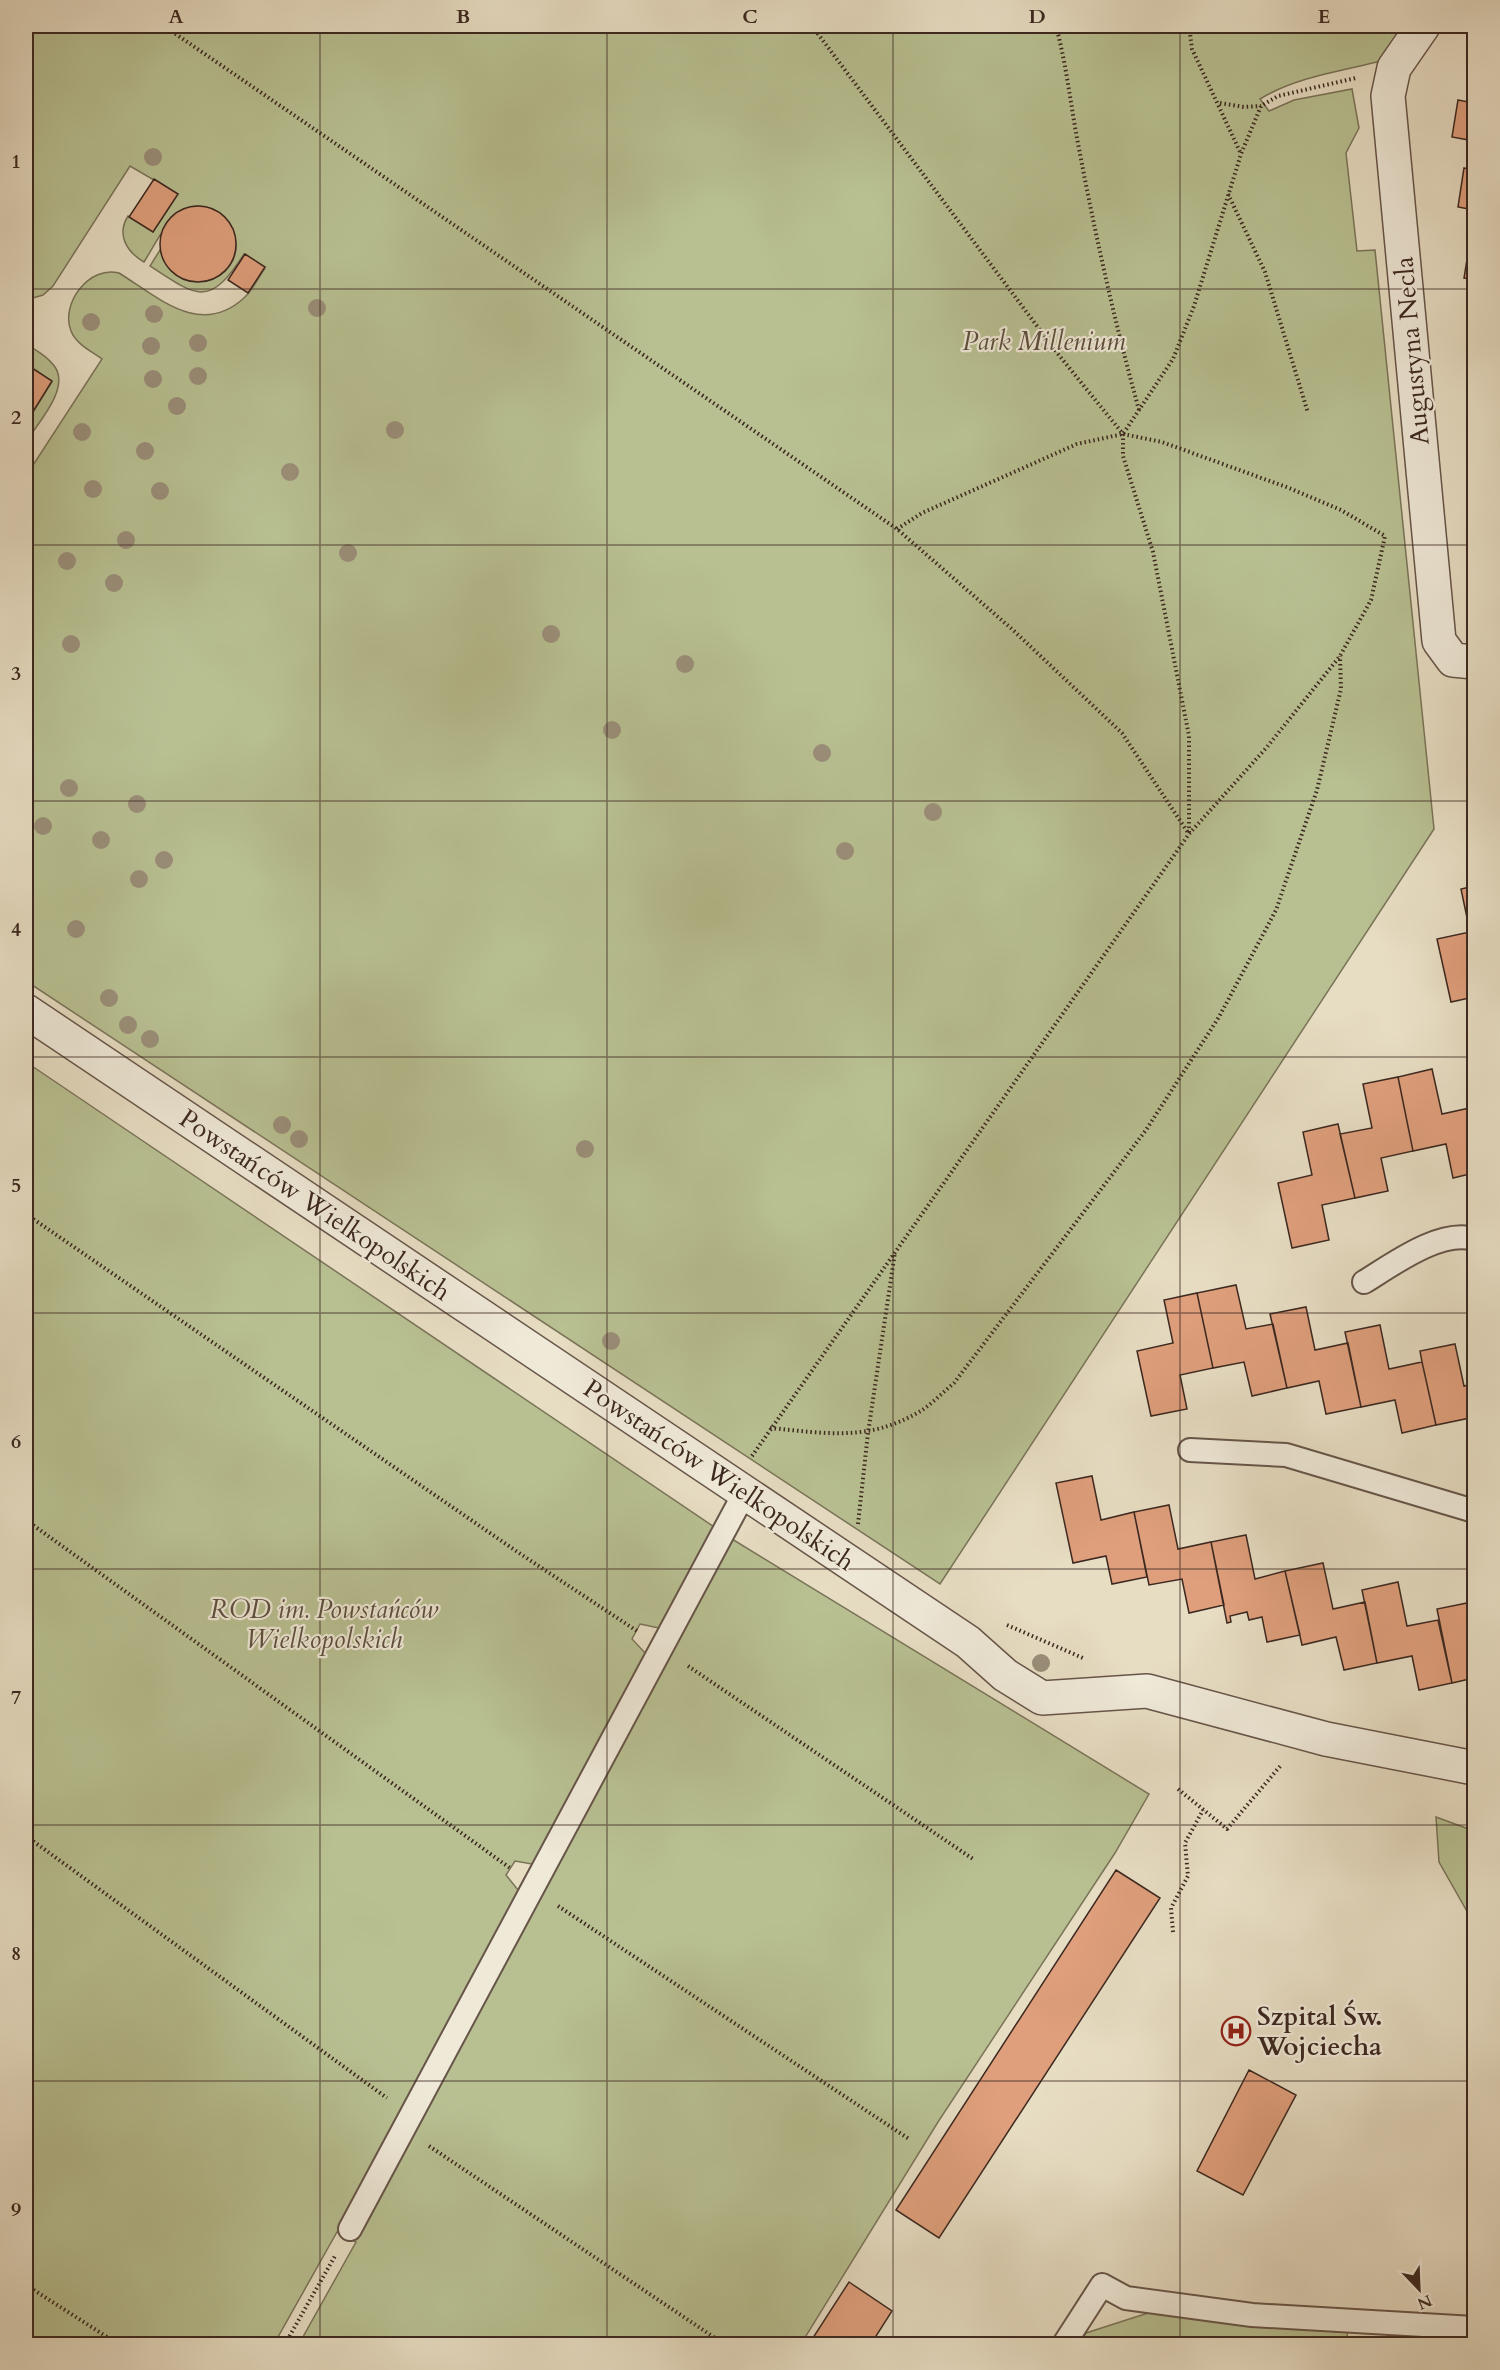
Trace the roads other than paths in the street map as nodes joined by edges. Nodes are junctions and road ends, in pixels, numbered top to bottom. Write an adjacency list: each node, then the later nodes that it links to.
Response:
1 (1423, 26): 2 (street, Augustyna Necla)
2 (1474, 662)
3 (26, 1011): 7 (street, Powstańców Wielkopolskich)
4 (1474, 1239): 5 (lane)
5 (1364, 1282)
6 (1190, 1450): 8 (lane)
7 (739, 1488): 9 (street, Powstańców Wielkopolskich); 10 (lane)
8 (1474, 1511)
9 (1474, 1768)
10 (350, 2229)
11 (1474, 2328): 12 (lane)
12 (1064, 2344)

